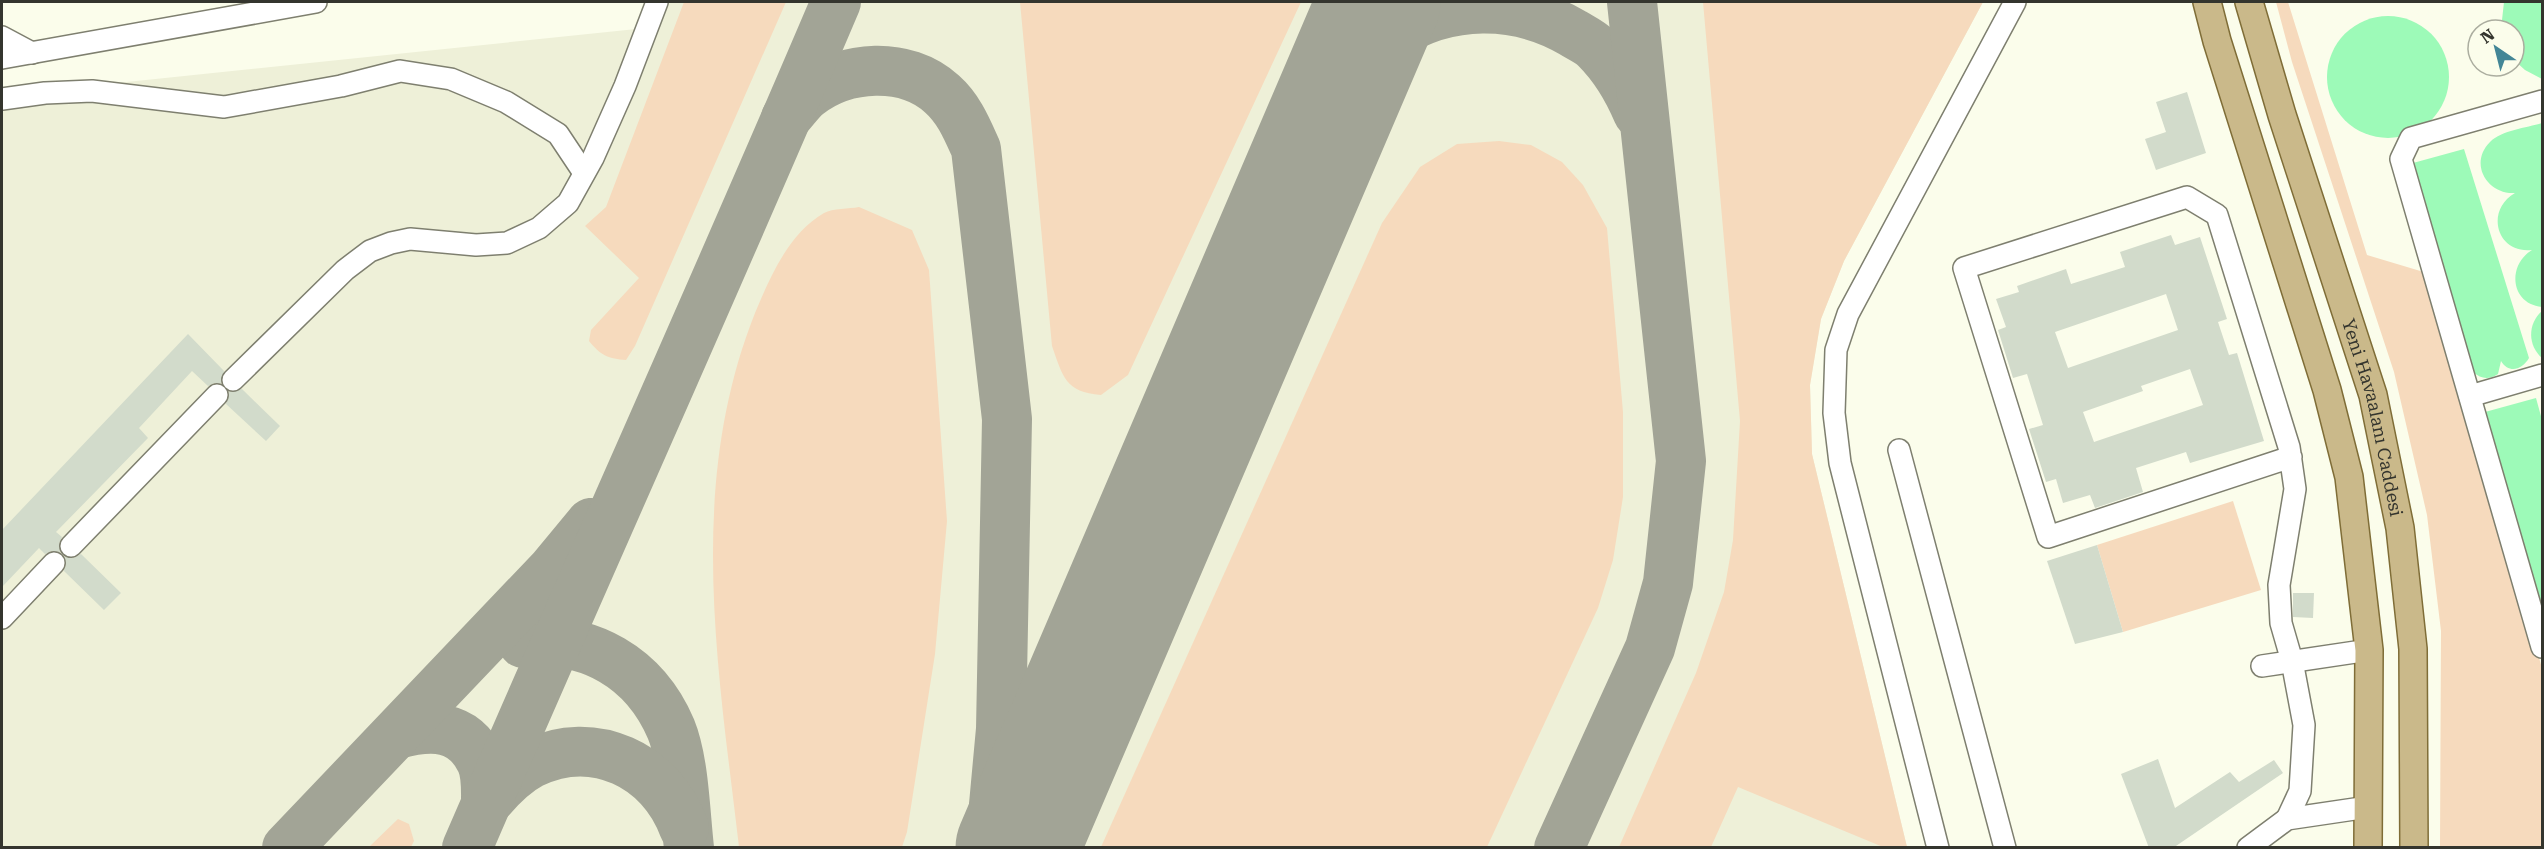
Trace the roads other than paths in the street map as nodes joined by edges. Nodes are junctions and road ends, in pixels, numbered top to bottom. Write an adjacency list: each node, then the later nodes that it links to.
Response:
1 (316, 2): 7 (lane)
2 (657, 2): 11 (lane)
3 (2015, 2): 28 (lane)
4 (2207, 2): 22 (main road, Yeni Havaalanı Caddesi)
5 (2249, 2): 21 (main road, Yeni Havaalanı Caddesi)
6 (2, 37): 7 (lane)
7 (32, 53): 8 (lane)
8 (2, 57)
9 (2, 99): 11 (lane)
10 (2542, 101): 15 (lane)
11 (584, 173): 13 (lane)
12 (2542, 375): 15 (lane)
13 (233, 380)
14 (217, 395): 18 (lane)
15 (2470, 396): 23 (lane)
16 (1899, 450): 29 (lane)
17 (2291, 457): 17 (lane); 24 (lane)
18 (72, 546)
19 (54, 563): 20 (lane)
20 (2, 618)
21 (2411, 636): 22 (main road); 32 (main road, Yeni Havaalanı Caddesi)
22 (2368, 643): 24 (lane); 26 (main road, Yeni Havaalanı Caddesi)
23 (2542, 644)
24 (2292, 661): 25 (lane); 27 (lane)
25 (2262, 666)
26 (2368, 807): 27 (lane); 31 (main road, Yeni Havaalanı Caddesi)
27 (2287, 819): 30 (lane)
28 (1938, 848)
29 (2005, 848)
30 (2248, 848)
31 (2368, 848)
32 (2414, 848)

